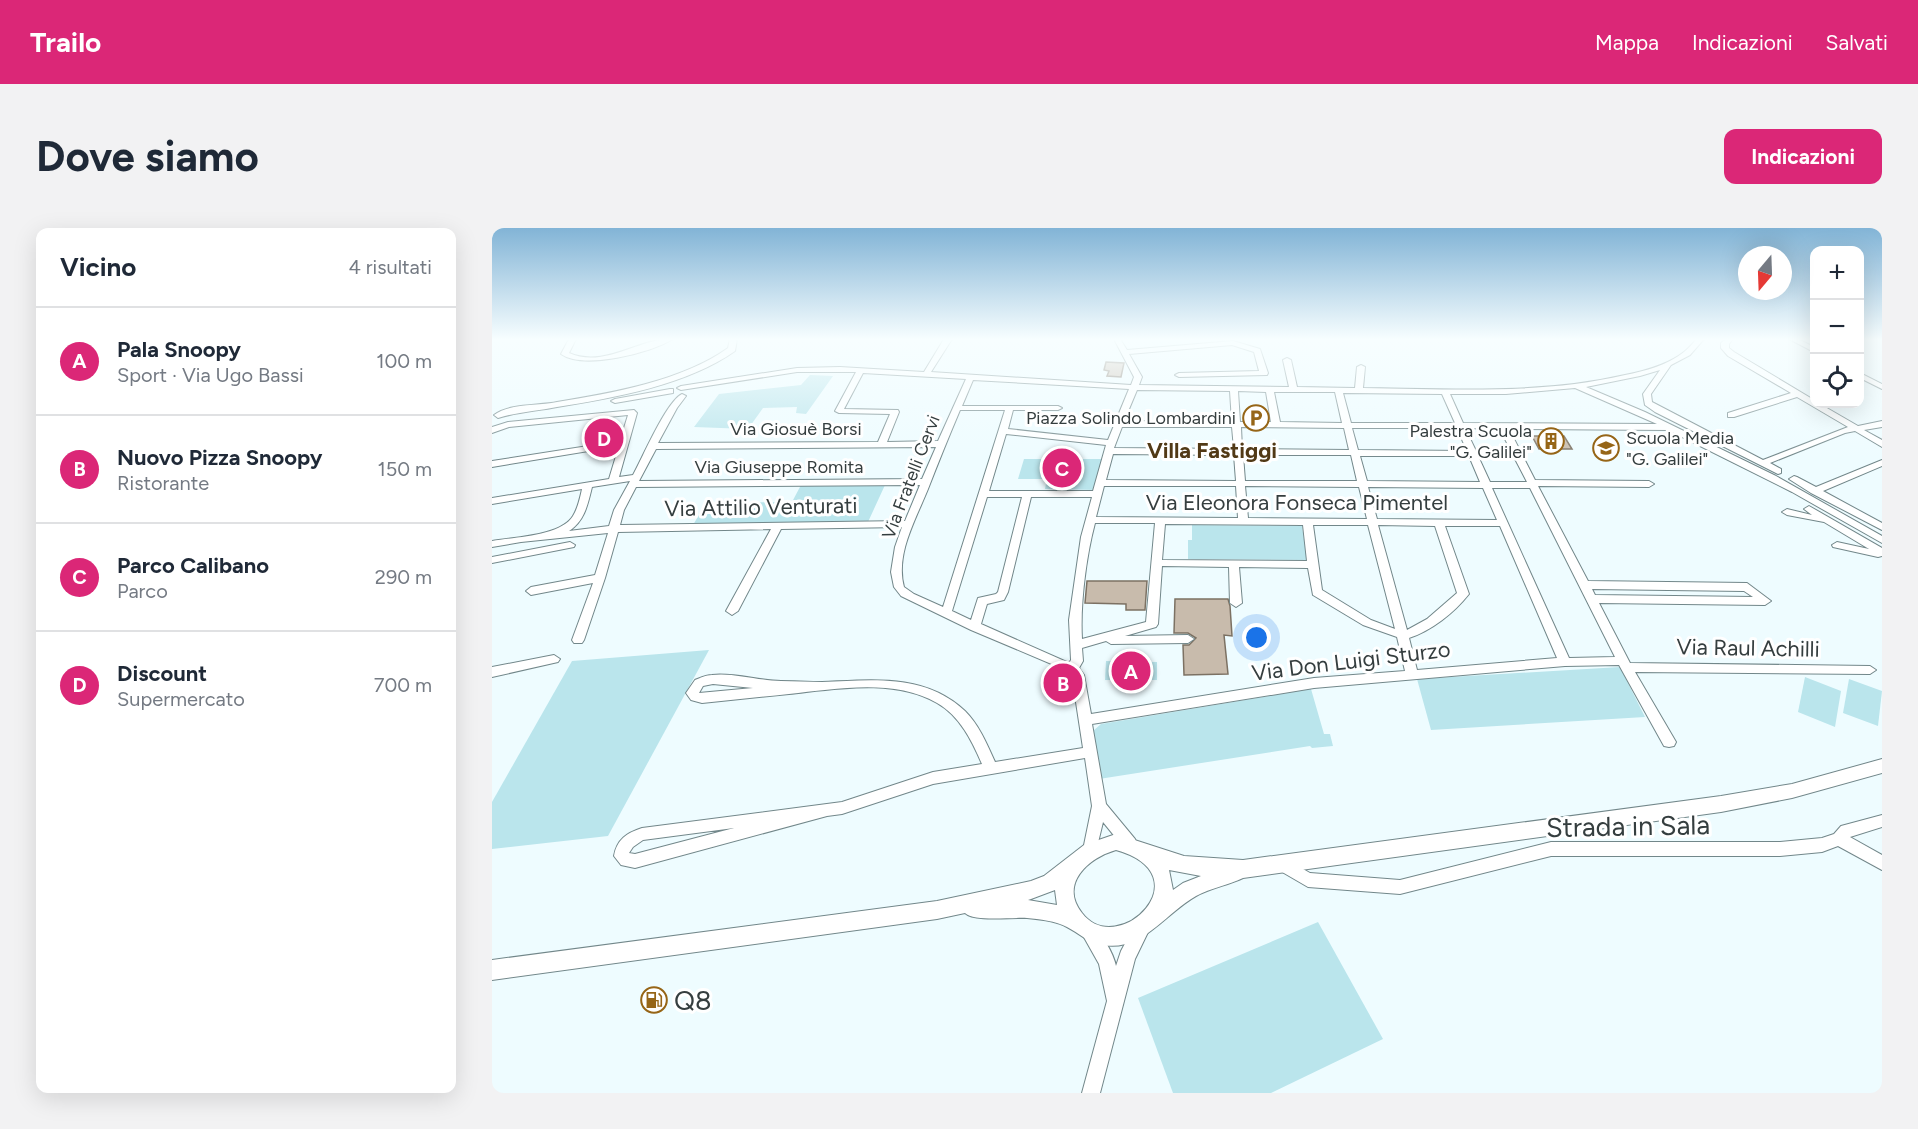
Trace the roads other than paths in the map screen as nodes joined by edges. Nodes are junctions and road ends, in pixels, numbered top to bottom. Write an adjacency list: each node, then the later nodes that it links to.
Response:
1 (662, 379): 33 (street)
2 (733, 379): 23 (street)
3 (856, 379): 49 (street)
4 (969, 379): 29 (street, Via Fratelli Cervi)
5 (995, 379): 15 (street)
6 (1136, 379): 15 (street)
7 (1292, 379): 19 (street)
8 (1360, 379): 21 (street)
9 (1613, 379): 14 (street)
10 (1642, 379): 17 (street)
11 (1658, 379): 17 (street)
12 (1773, 379): 25 (street)
13 (1868, 379): 16 (street)
14 (1575, 386): 24 (street); 28 (street)
15 (1133, 387): 22 (street); 34 (street)
16 (1882, 387)
17 (1651, 389): 27 (street)
18 (1270, 390): 19 (street); 22 (street); 38 (street)
19 (1294, 390): 20 (street)
20 (1338, 390): 21 (street); 39 (street)
21 (1359, 390): 24 (street)
22 (1234, 391): 35 (street)
23 (683, 392): 26 (street); 26 (street)
24 (1445, 392): 40 (street)
25 (1797, 394): 32 (street); 43 (street)
26 (669, 398): 33 (street); 50 (street)
27 (1648, 403): 28 (street); 56 (street)
28 (1629, 407): 42 (street)
29 (956, 408): 30 (street); 47 (street, Via Fratelli Cervi)
30 (1010, 408): 31 (street); 45 (street)
31 (1058, 408)
32 (1731, 415)
33 (502, 418): 37 (street); 44 (street); 46 (street)
34 (1118, 424): 35 (street); 51 (street)
35 (1237, 424): 38 (street); 52 (street)
36 (1882, 424): 43 (street)
37 (492, 425)
38 (1276, 425): 39 (street)
39 (1348, 425): 40 (street); 53 (street)
40 (1460, 426): 41 (street); 54 (street)
41 (1503, 426): 42 (street); 55 (street)
42 (1669, 427): 69 (street)
43 (1856, 428): 48 (street); 56 (street)
44 (492, 430)
45 (1002, 431): 51 (street); 71 (street)
46 (624, 443): 58 (street); 59 (street)
47 (940, 444): 49 (street, Via Giosuè Borsi); 61 (street, Via Fratelli Cervi)
48 (1882, 444)
49 (880, 445): 50 (street, Via Giosuè Borsi)
50 (652, 446): 60 (street)
51 (1110, 447): 52 (street); 63 (street)
52 (1238, 452): 53 (street); 62 (street)
53 (1355, 453): 54 (street); 64 (street)
54 (1473, 454): 55 (street); 65 (street)
55 (1516, 454): 66 (street)
56 (1761, 463): 70 (street)
57 (1882, 463): 70 (street)
58 (492, 464)
59 (613, 481): 60 (street, Via Giuseppe Romita); 68 (street, Via Giuseppe Romita)
60 (634, 481): 61 (street, Via Giuseppe Romita); 89 (street)
61 (926, 482): 86 (street, Via Fratelli Cervi)
62 (1241, 482): 63 (street); 64 (street); 80 (street)
63 (1102, 483): 73 (street)
64 (1363, 483): 65 (street); 82 (street)
65 (1487, 484): 66 (street); 84 (street)
66 (1532, 484): 67 (street); 101 (street)
67 (1649, 484)
68 (588, 485): 74 (street, Via Giuseppe Romita); 90 (street)
69 (1792, 487): 70 (street); 76 (street)
70 (1817, 491): 76 (street); 88 (street)
71 (984, 494): 72 (street); 108 (street)
72 (1027, 494): 73 (street); 109 (street)
73 (1098, 494): 78 (street)
74 (492, 501)
75 (1809, 509): 85 (street)
76 (1834, 509): 91 (street)
77 (1787, 513): 85 (street)
78 (1090, 520): 79 (street, Via Eleonora Fonseca Pimentel); 114 (street)
79 (1160, 520): 80 (street, Via Eleonora Fonseca Pimentel); 97 (street)
80 (1243, 521): 81 (street, Via Eleonora Fonseca Pimentel)
81 (1307, 521): 82 (street, Via Eleonora Fonseca Pimentel); 99 (street)
82 (1372, 522): 83 (street, Via Eleonora Fonseca Pimentel); 110 (street)
83 (1439, 522): 84 (street, Via Eleonora Fonseca Pimentel); 110 (street)
84 (1504, 523): 116 (street)
85 (1833, 523): 95 (street)
86 (908, 524): 87 (street, Via Attilio Venturati); 108 (street, Via Fratelli Cervi)
87 (778, 526): 89 (street, Via Attilio Venturati); 107 (street)
88 (1882, 528)
89 (614, 529): 90 (street, Via Attilio Venturati); 100 (street)
90 (520, 539): 92 (street)
91 (1882, 540)
92 (492, 544)
93 (570, 545): 96 (street)
94 (1838, 545): 95 (street)
95 (1882, 554)
96 (492, 560)
97 (1156, 563): 98 (street); 113 (street)
98 (1234, 564): 99 (street); 106 (street)
99 (1314, 565): 110 (street)
100 (600, 578): 103 (street); 112 (street)
101 (1584, 585): 102 (street); 104 (street)
102 (1677, 586): 105 (street); 105 (street)
103 (531, 591)
104 (1591, 599): 105 (street); 117 (street)
105 (1686, 600)
106 (1236, 603)
107 (732, 611)
108 (946, 614): 109 (street)
109 (975, 627): 118 (street)
110 (1401, 635): 121 (street)
111 (1188, 639): 113 (street)
112 (578, 640)
113 (1095, 641): 114 (street)
114 (1077, 645): 118 (street)
115 (554, 659): 120 (street)
116 (1565, 662): 117 (street, Via Don Luigi Sturzo); 121 (street, Via Don Luigi Sturzo)
117 (1625, 664): 119 (street, Via Raul Achilli); 124 (street)
118 (1072, 668): 123 (street)
119 (1870, 670)
120 (492, 672)
121 (1412, 673): 123 (street, Via Don Luigi Sturzo)
122 (818, 686): 122 (street); 127 (street)
123 (1086, 720): 125 (street)
124 (1669, 742)
125 (1089, 752): 127 (street); 128 (street)
126 (1882, 766): 135 (main road)
127 (991, 769): 129 (street)
128 (1099, 806): 132 (street); 133 (street)
129 (824, 811): 129 (street)
130 (1882, 821): 131 (street, Strada in Sala)
131 (1839, 839): 135 (street, Strada in Sala); 136 (street)
132 (1130, 843): 133 (main road); 134 (main road)
133 (1090, 850): 137 (main road)
134 (1151, 855): 138 (main road); 140 (main road)
135 (1282, 864): 138 (main road)
136 (1882, 864)
137 (1073, 865): 139 (main road); 141 (main road)
138 (1242, 869): 140 (main road)
139 (937, 910): 141 (main road); 142 (main road)
140 (1150, 920): 141 (main road); 143 (street)
141 (1081, 925): 143 (street)
142 (492, 970)
143 (1115, 1005): 144 (street)
144 (1091, 1093)

